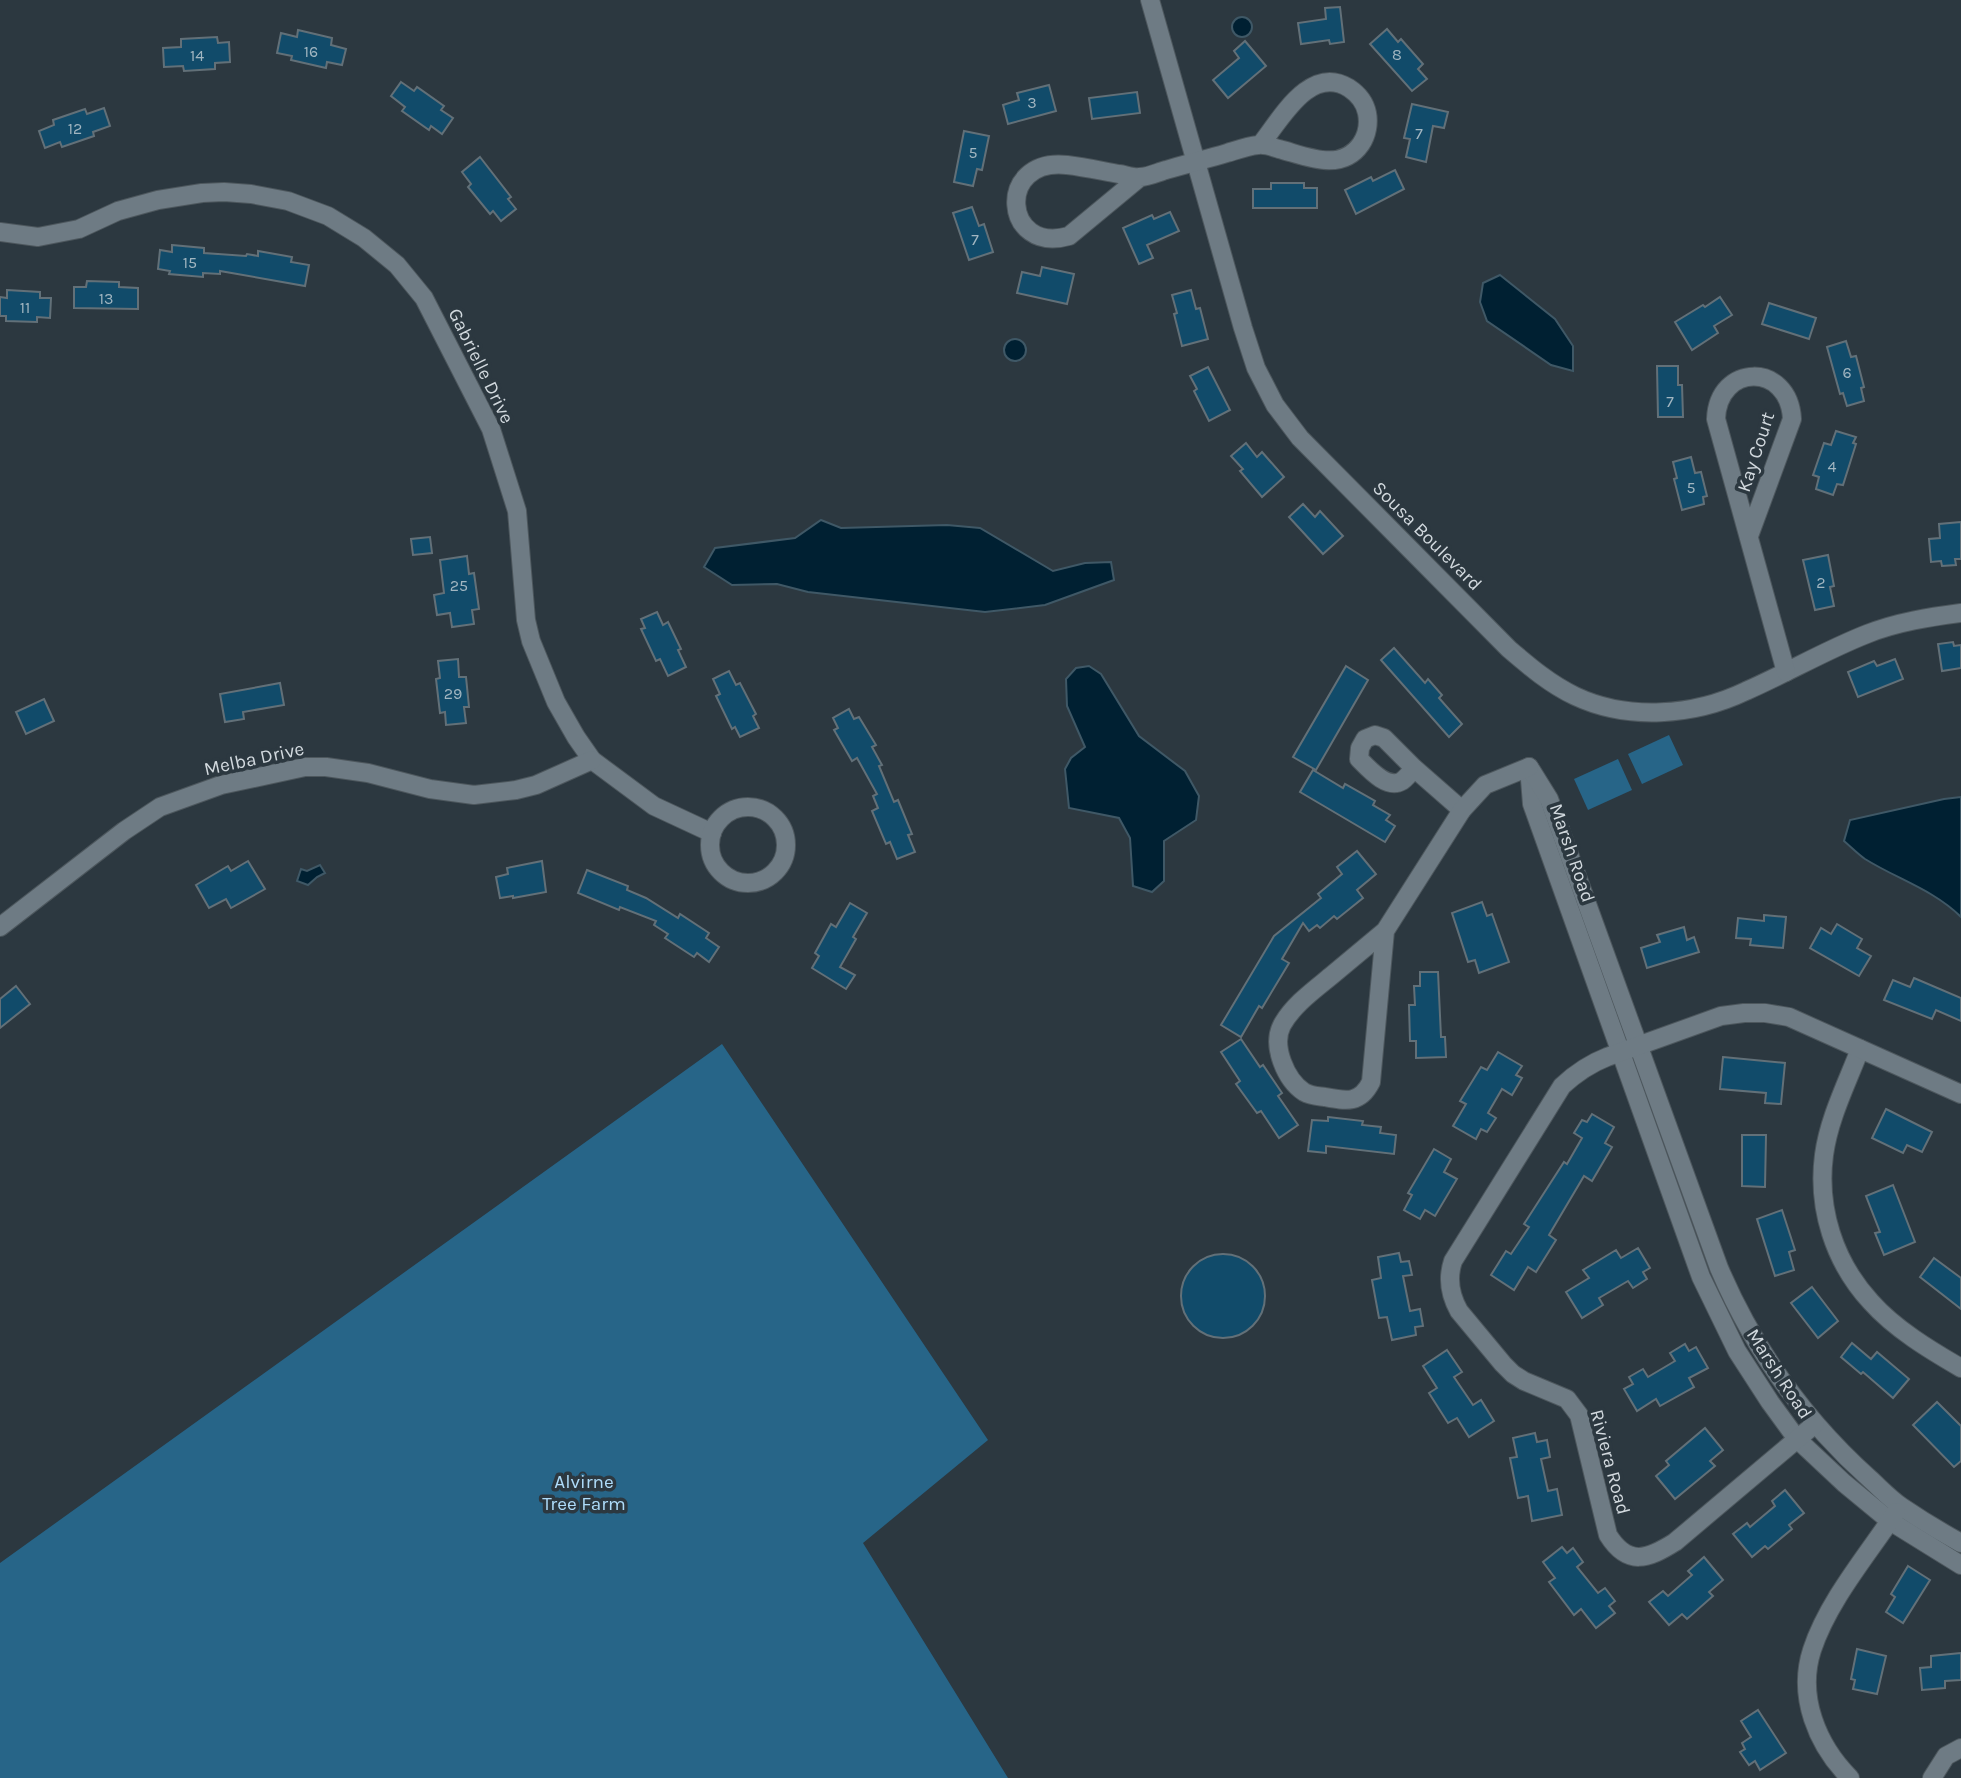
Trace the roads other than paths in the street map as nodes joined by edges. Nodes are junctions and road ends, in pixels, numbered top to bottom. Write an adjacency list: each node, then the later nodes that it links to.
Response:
1 (1150, 0): 3 (street, Sousa Boulevard)
2 (1261, 144): 2 (street); 3 (street)
3 (1197, 161): 4 (street); 8 (street, Sousa Boulevard)
4 (1139, 178): 4 (street)
5 (0, 232): 9 (street, Gabrielle Drive)
6 (1749, 536): 6 (street, Kay Court); 8 (street, Kay Court)
7 (1961, 613): 8 (street, Sousa Boulevard)
8 (1786, 672)
9 (592, 760): 13 (street, Gabrielle Drive); 14 (street, Melba Drive)
10 (1529, 766): 12 (street); 16 (street, Marsh Road); 18 (street, Marsh Road)
11 (1414, 768): 12 (street)
12 (1462, 810): 15 (street)
13 (712, 833): 13 (street)
14 (0, 927)
15 (1385, 931): 15 (street)
16 (1638, 1046): 17 (street, Riviera Road); 18 (street, Riviera Road); 21 (street, Marsh Road)
17 (1860, 1049): 19 (street, Riviera Road); 20 (street)
18 (1621, 1052): 22 (street, Marsh Road); 22 (street, Riviera Road)
19 (1961, 1094)
20 (1961, 1368)
21 (1815, 1424): 22 (street, Riviera Road); 23 (street, Marsh Road)
22 (1797, 1439): 23 (street, Marsh Road)
23 (1895, 1513): 24 (street, Marsh Road); 25 (street, Marsh Road); 27 (street)
24 (1961, 1543)
25 (1961, 1565)
26 (1961, 1748): 28 (street)
27 (1850, 1778)
28 (1932, 1778)

